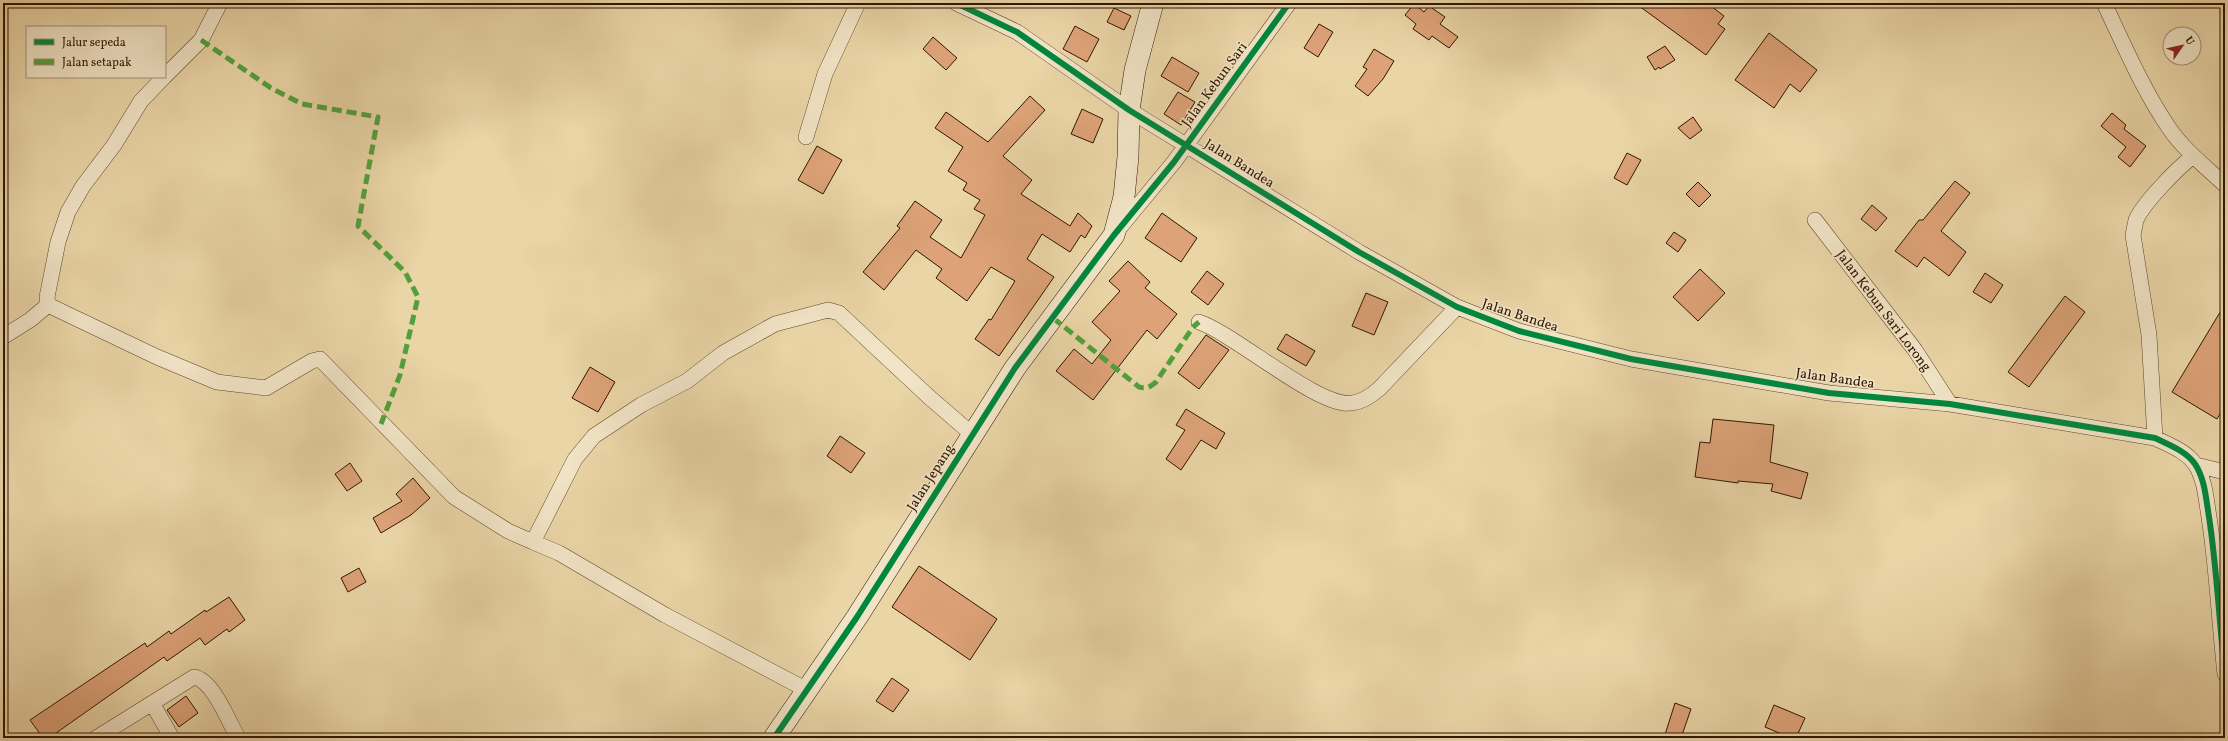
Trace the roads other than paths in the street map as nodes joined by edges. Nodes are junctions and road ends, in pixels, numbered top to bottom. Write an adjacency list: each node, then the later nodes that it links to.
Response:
1 (220, 3): 7 (street)
2 (858, 3): 10 (street)
3 (956, 3): 9 (street, Jalan Bandea)
4 (1153, 3): 9 (street)
5 (1289, 3): 11 (street, Jalan Kebun Sari)
6 (2104, 3): 12 (street)
7 (166, 75)
8 (163, 78): 16 (street)
9 (1129, 110): 11 (street, Jalan Bandea); 15 (street)
10 (806, 137)
11 (1186, 145): 15 (street, Jalan Kebun Sari); 17 (street, Jalan Bandea)
12 (2193, 156): 13 (street); 22 (street)
13 (2225, 185)
14 (1815, 220): 20 (street, Jalan Kebun Sari Lorong)
15 (1114, 235): 21 (street, Jalan Jepang)
16 (48, 305): 19 (street); 25 (street)
17 (1457, 307): 18 (street); 20 (street, Jalan Bandea)
18 (1199, 322)
19 (3, 337)
20 (1950, 404): 22 (street, Jalan Bandea)
21 (973, 435): 25 (street); 27 (street, Jalan Jepang)
22 (2155, 438): 23 (street, Jalan Bandea)
23 (2196, 465): 24 (street); 26 (street)
24 (2225, 472)
25 (533, 542): 27 (street)
26 (2225, 674)
27 (807, 690): 32 (street, Jalan Jepang)
28 (152, 704): 29 (street); 30 (street); 31 (street)
29 (98, 737)
30 (172, 738)
31 (238, 738)
32 (774, 738)

